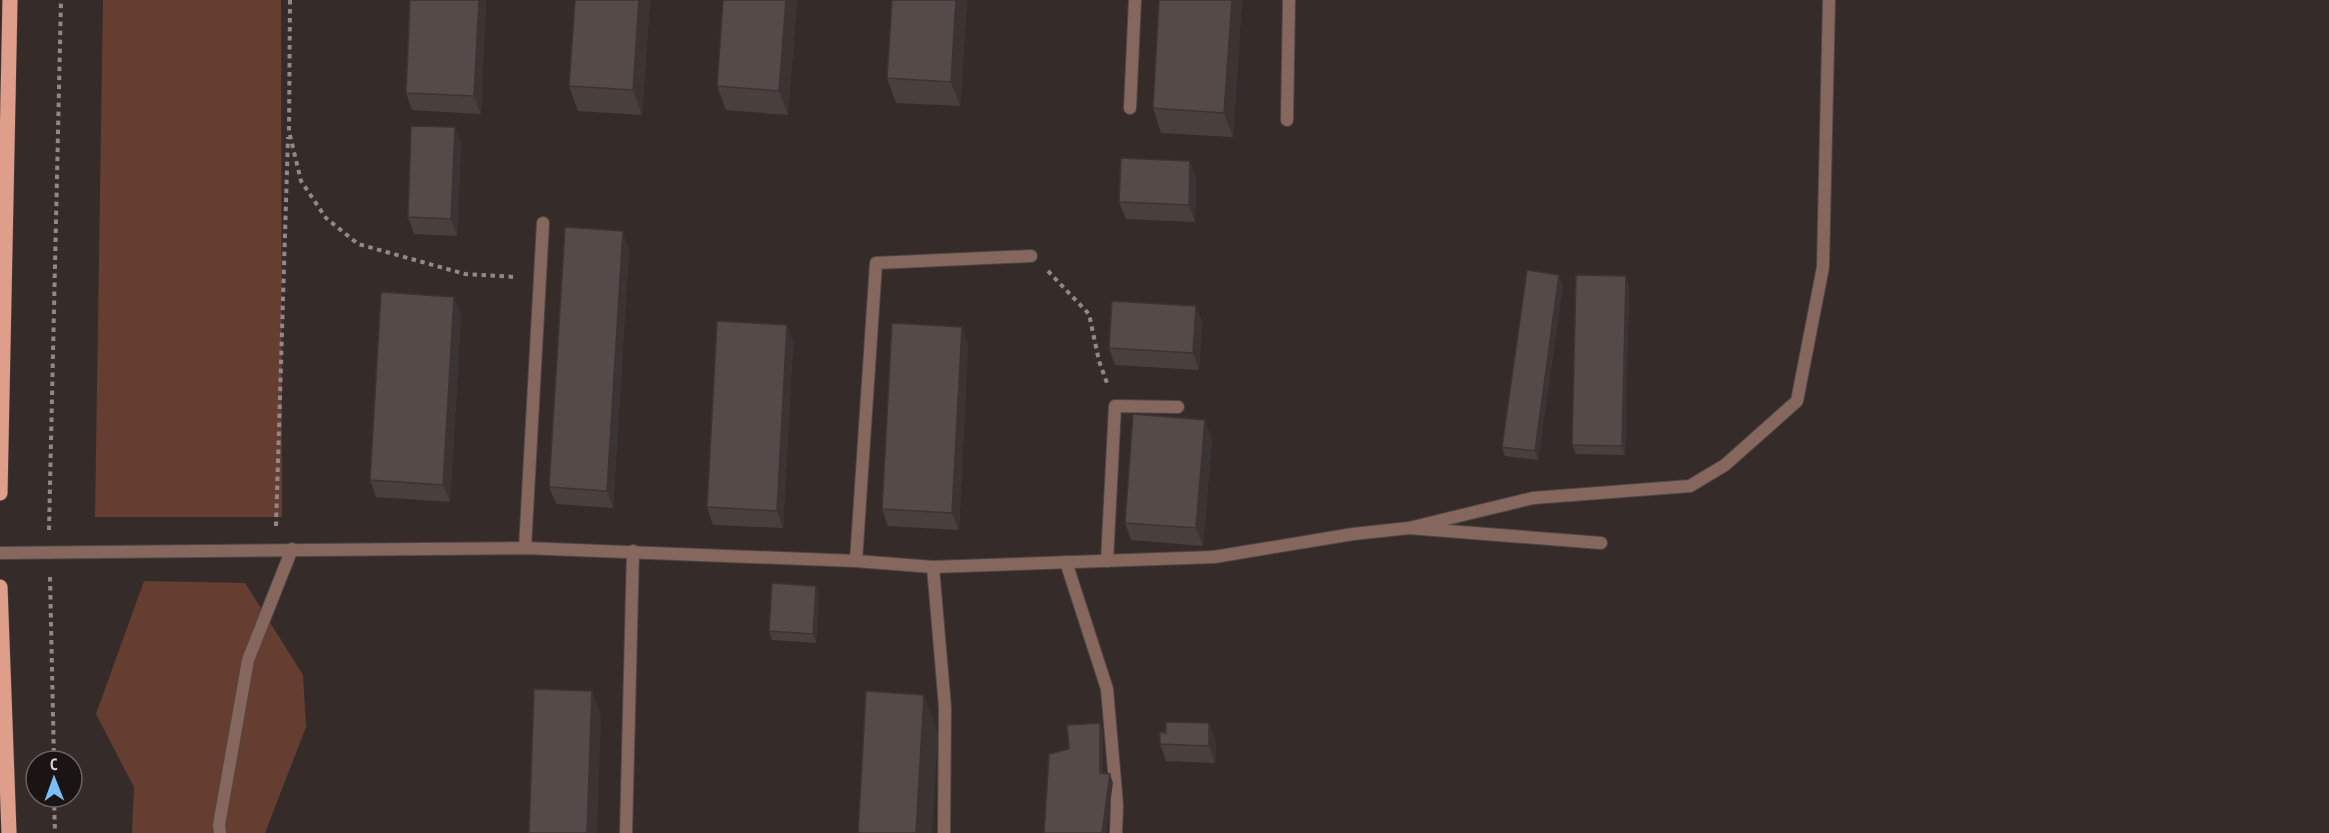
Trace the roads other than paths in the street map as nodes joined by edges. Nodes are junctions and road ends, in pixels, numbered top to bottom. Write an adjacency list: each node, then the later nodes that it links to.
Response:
1 (10, 0): 10 (main road)
2 (1135, 0): 5 (street)
3 (1289, 0): 6 (street)
4 (1829, 0): 11 (street)
5 (1130, 108)
6 (1287, 120)
7 (543, 223): 13 (street)
8 (1031, 256): 17 (street)
9 (1178, 407): 18 (street)
10 (0, 493)
11 (1409, 528): 12 (street); 18 (street)
12 (1601, 543)
13 (525, 548): 14 (street); 15 (street)
14 (292, 549): 16 (street); 23 (street)
15 (633, 551): 17 (street); 24 (street)
16 (0, 553)
17 (856, 561): 20 (street)
18 (1107, 561): 19 (street)
19 (1066, 562): 20 (street); 26 (street)
20 (933, 567): 25 (street)
21 (0, 587): 22 (main road)
22 (9, 833)
23 (220, 833)
24 (626, 833)
25 (944, 833)
26 (1116, 833)

